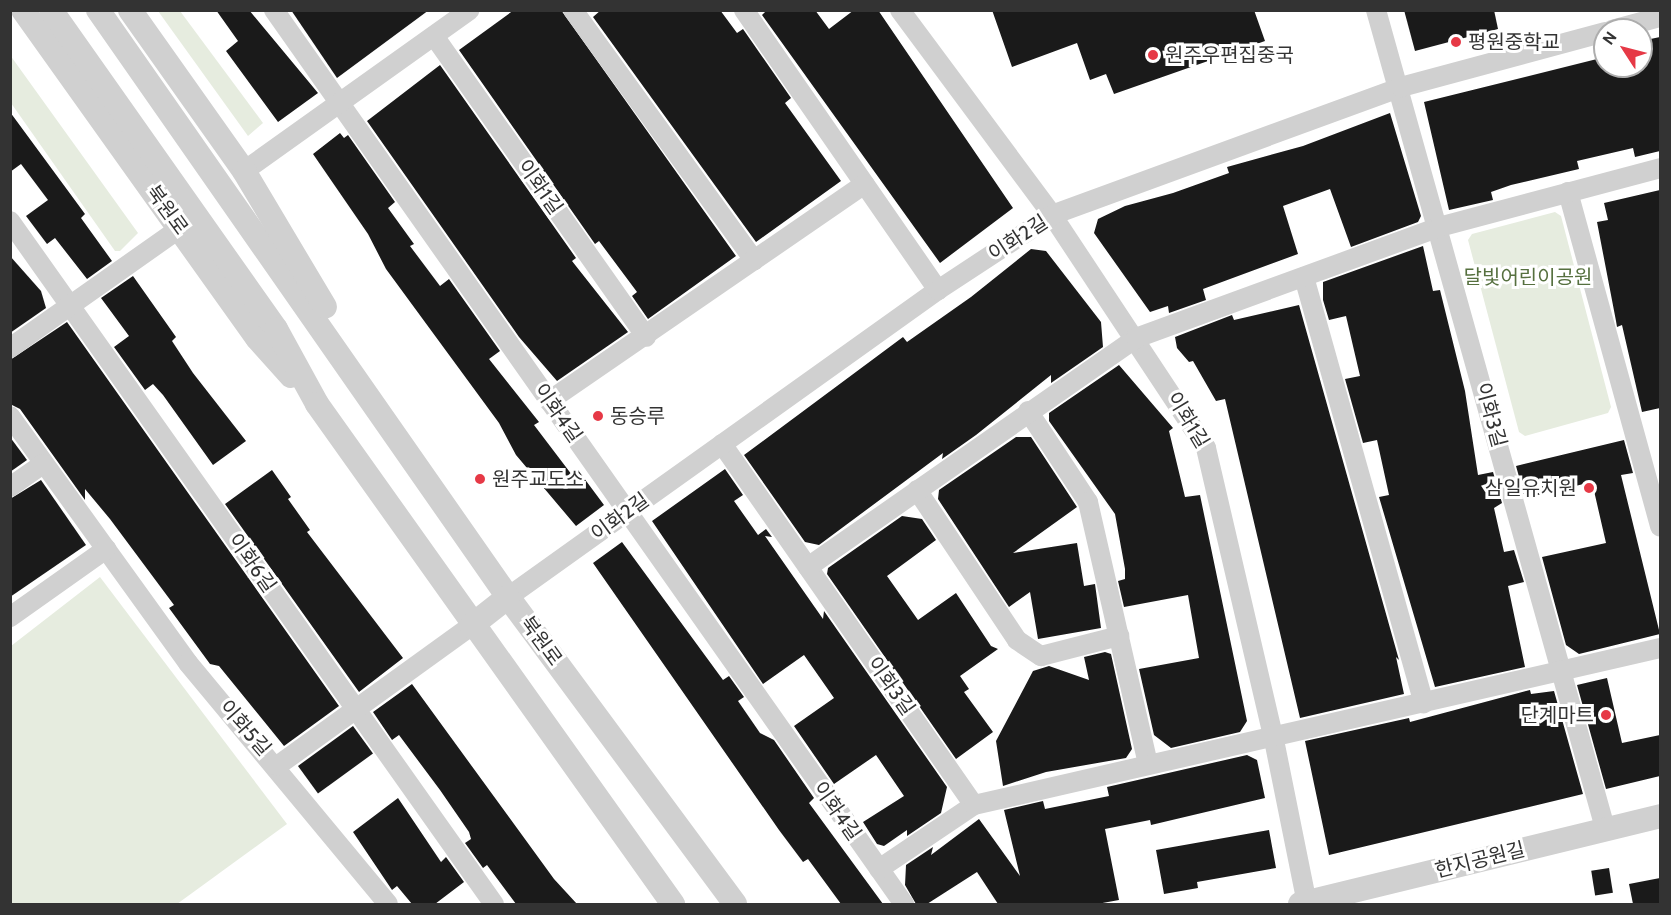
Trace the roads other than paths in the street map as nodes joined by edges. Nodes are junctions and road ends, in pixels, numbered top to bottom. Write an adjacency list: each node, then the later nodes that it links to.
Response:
1 (23, 10): 22 (street, 북원로)
2 (51, 10): 32 (street, 북원로)
3 (98, 10): 30 (street, 북원로)
4 (130, 10): 16 (street, 북원로)
5 (273, 10): 14 (street, 이화4길)
6 (470, 10): 12 (street)
7 (573, 10): 23 (street)
8 (744, 10): 17 (street)
9 (900, 10): 19 (street, 이화1길)
10 (1376, 10): 13 (street, 이화3길)
11 (1593, 35): 13 (street, 이화2길)
12 (434, 36): 14 (street); 27 (street, 이화1길)
13 (1401, 87): 19 (street, 이화2길); 21 (street, 이화3길)
14 (338, 105): 16 (street); 31 (street, 이화4길)
15 (1660, 168): 18 (street)
16 (244, 171): 30 (street, 북원로)
17 (865, 184): 23 (street); 25 (street)
18 (1568, 192): 21 (street); 40 (street)
19 (1052, 215): 25 (street, 이화2길); 28 (street, 이화1길)
20 (10, 221): 26 (street, 이화6길)
21 (1439, 226): 24 (street); 48 (street, 이화3길)
22 (180, 228): 26 (street); 32 (street, 북원로)
23 (754, 260): 27 (street)
24 (1304, 277): 28 (street); 49 (street)
25 (938, 290): 35 (street, 이화2길)
26 (70, 306): 29 (street); 50 (street, 이화6길)
27 (646, 337): 31 (street)
28 (1136, 338): 33 (street); 51 (street, 이화1길)
29 (10, 348)
30 (354, 372): 43 (street, 북원로)
31 (549, 401): 39 (street, 이화4길)
32 (317, 404): 45 (street, 북원로)
33 (1028, 411): 38 (street); 46 (street)
34 (10, 416): 36 (street, 이화5길)
35 (722, 444): 39 (street, 이화2길); 42 (street, 이화3길)
36 (43, 464): 37 (street); 41 (street, 이화5길)
37 (10, 488)
38 (917, 490): 42 (street); 46 (street)
39 (626, 513): 43 (street, 이화2길); 57 (street, 이화4길)
40 (1660, 527)
41 (106, 549): 44 (street); 53 (street, 이화5길)
42 (808, 567): 54 (street, 이화3길)
43 (508, 597): 45 (street); 62 (street, 북원로)
44 (10, 618)
45 (471, 626): 50 (street); 61 (street, 북원로)
46 (1119, 636): 52 (street)
47 (1660, 648): 48 (street)
48 (1563, 673): 49 (street); 56 (street, 이화3길)
49 (1424, 703): 51 (street)
50 (356, 709): 53 (street); 60 (street, 이화6길)
51 (1273, 735): 52 (street); 64 (street, 이화1길)
52 (1148, 763): 54 (street)
53 (277, 765): 59 (street, 이화5길)
54 (974, 805): 57 (street)
55 (1660, 816): 56 (street, 한지공원길)
56 (1605, 828): 58 (street, 한지공원길)
57 (879, 869): 63 (street, 이화4길)
58 (1341, 900): 64 (street, 한지공원길)
59 (388, 904)
60 (494, 904)
61 (673, 904)
62 (735, 904)
63 (904, 904)
64 (1303, 904)

